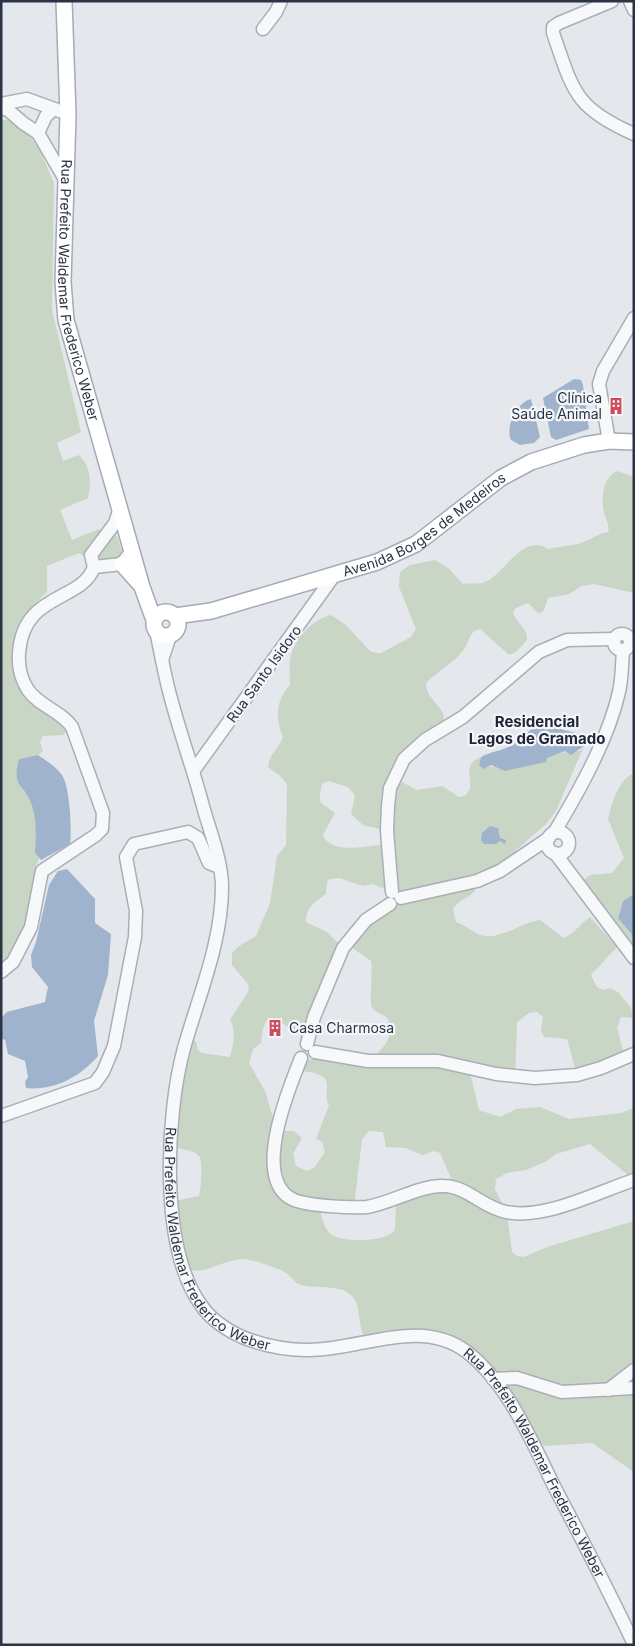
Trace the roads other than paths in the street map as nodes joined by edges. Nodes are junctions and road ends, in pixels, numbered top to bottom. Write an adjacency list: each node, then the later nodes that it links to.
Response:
1 (64, 1): 9 (main road, Rua Prefeito Waldemar Frederico Weber)
2 (281, 1): 6 (street)
3 (612, 1): 11 (street)
4 (630, 1): 5 (street)
5 (634, 10)
6 (263, 30)
7 (1, 104): 9 (street)
8 (1, 108): 10 (street)
9 (61, 112): 10 (street); 12 (main road, Rua Prefeito Waldemar Frederico Weber)
10 (38, 133): 12 (street)
11 (634, 134)
12 (66, 181): 16 (main road, Rua Prefeito Waldemar Frederico Weber)
13 (634, 318): 14 (street)
14 (609, 441): 15 (main road, Avenida Borges de Medeiros); 20 (main road, Avenida Borges de Medeiros)
15 (634, 442)
16 (120, 508): 17 (main road, Rua Prefeito Waldemar Frederico Weber); 19 (street)
17 (130, 545): 18 (street); 21 (main road, Rua Prefeito Waldemar Frederico Weber)
18 (122, 564): 19 (street); 21 (main road)
19 (94, 567): 34 (street)
20 (333, 577): 22 (main road, Avenida Borges de Medeiros); 26 (street, Rua Santo Isidoro)
21 (140, 579): 22 (main road, Rua Prefeito Waldemar Frederico Weber)
22 (166, 624): 26 (street, Rua Prefeito Waldemar Frederico Weber)
23 (632, 638): 24 (street); 25 (street)
24 (614, 639): 25 (street); 32 (street)
25 (623, 650): 27 (street)
26 (194, 770): 30 (street, Rua Prefeito Waldemar Frederico Weber)
27 (573, 802): 28 (street); 29 (street)
28 (567, 842): 29 (street); 29 (street); 31 (street)
29 (552, 843): 31 (street); 32 (street)
30 (219, 867): 37 (street); 40 (street, Rua Prefeito Waldemar Frederico Weber)
31 (576, 882): 33 (street)
32 (394, 898): 35 (street)
33 (634, 958)
34 (1, 972)
35 (311, 1048): 36 (street); 38 (street)
36 (634, 1054)
37 (1, 1116)
38 (634, 1180)
39 (634, 1370): 42 (street)
40 (493, 1379): 42 (street); 43 (street, Rua Prefeito Waldemar Frederico Weber)
41 (634, 1388): 42 (street)
42 (608, 1390)
43 (634, 1644)

